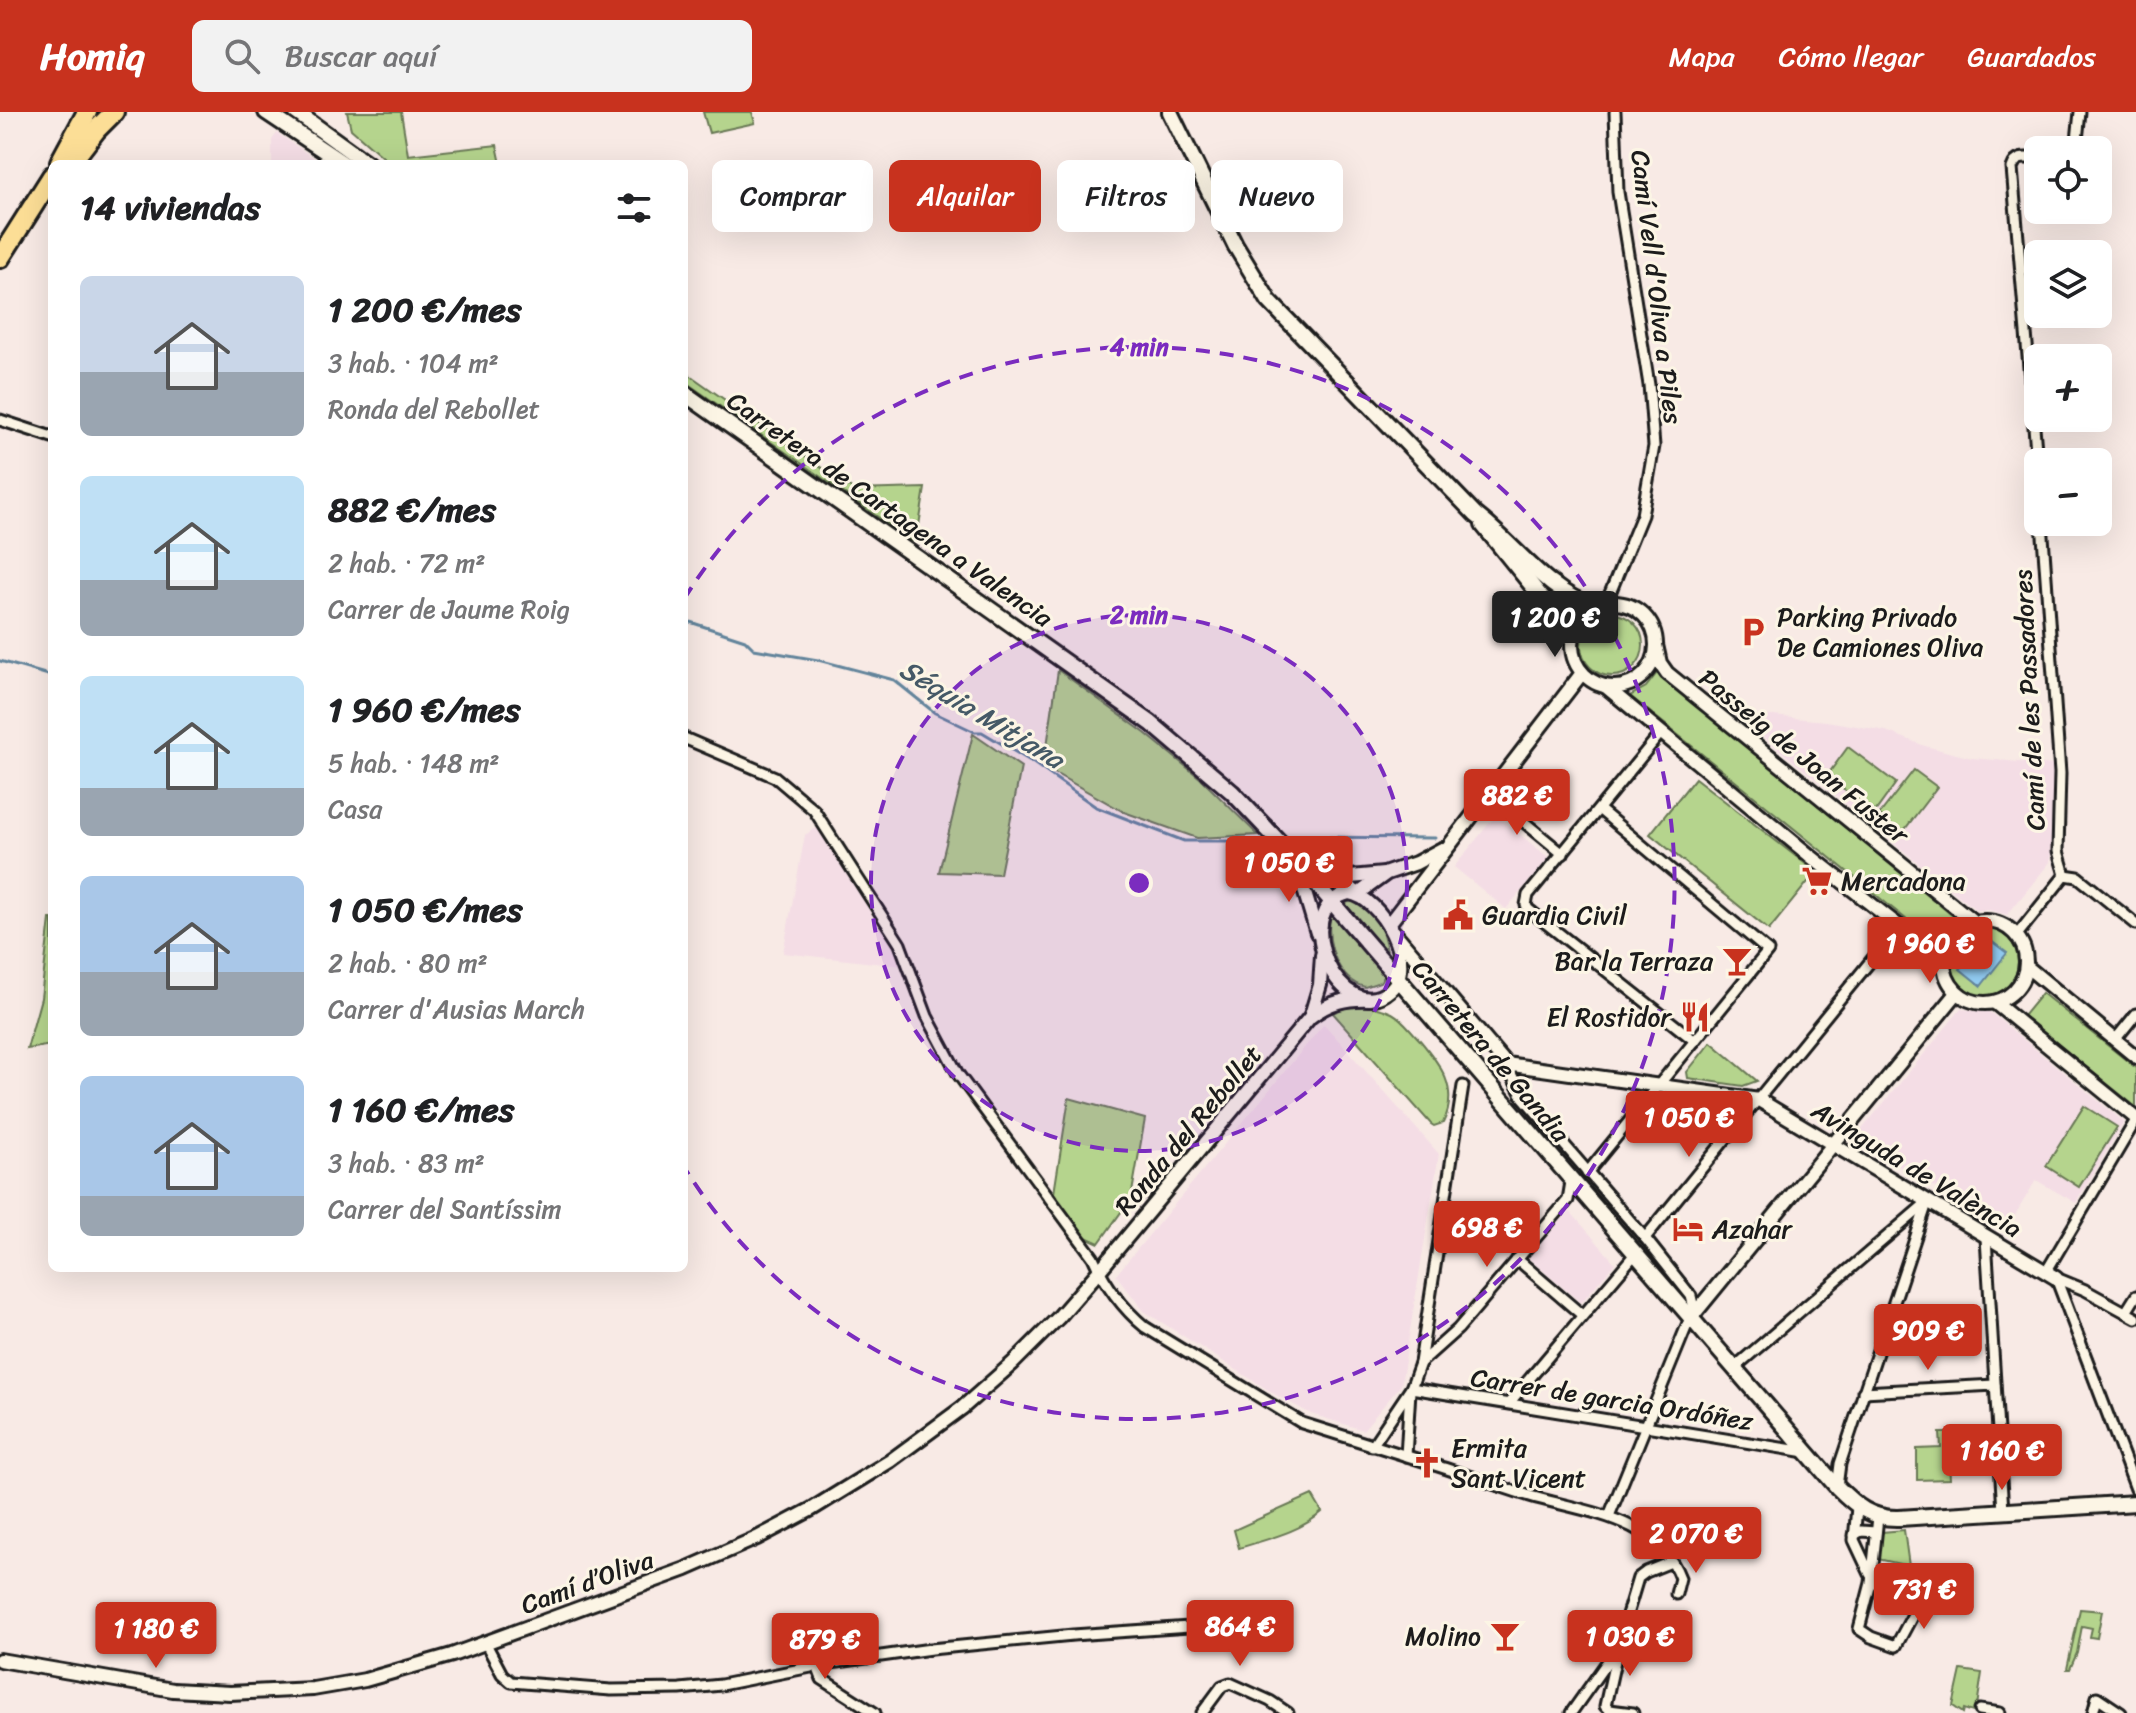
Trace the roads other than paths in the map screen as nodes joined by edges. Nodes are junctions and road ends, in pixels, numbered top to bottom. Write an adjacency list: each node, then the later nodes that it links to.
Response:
1 (87, 112): 10 (highway)
2 (114, 112): 11 (highway)
3 (266, 112): 12 (main road)
4 (296, 112): 13 (main road)
5 (1170, 112): 22 (main road)
6 (1615, 112): 24 (street, Camí Vell d'Oliva a Piles)
7 (2080, 112): 8 (street)
8 (2077, 136)
9 (2024, 157): 21 (street)
10 (61, 160)
11 (73, 160)
12 (338, 160)
13 (362, 160)
14 (48, 183): 16 (highway)
15 (48, 192): 16 (highway)
16 (30, 214): 17 (highway)
17 (0, 258)
18 (688, 396): 34 (main road, Carretera de Cartagena a Valencia)
19 (0, 420): 20 (street)
20 (48, 436)
21 (2036, 448)
22 (1476, 515): 24 (main road); 25 (main road)
23 (2043, 536): 37 (street, Camí de les Passadores)
24 (1600, 605): 25 (street); 26 (street)
25 (1572, 635): 27 (street)
26 (1656, 645): 28 (street); 41 (street, Passeig de Joan Fuster)
27 (1582, 673): 28 (street); 31 (street)
28 (1605, 686): 29 (street)
29 (1660, 734): 32 (street); 44 (street)
30 (688, 740): 73 (street)
31 (1490, 794): 33 (street); 35 (street)
32 (1600, 810): 35 (street); 56 (street)
33 (1455, 838): 36 (street); 43 (street)
34 (1287, 850): 38 (street); 40 (main road, Carretera de Gandia); 46 (street)
35 (1563, 854): 56 (street)
36 (1387, 873): 38 (street); 39 (street)
37 (2065, 875): 42 (street); 45 (street)
38 (1339, 878): 39 (street)
39 (1358, 894): 40 (street); 43 (street)
40 (1331, 902): 46 (street, Ronda del Rebollet); 49 (main road, Carretera de Gandia)
41 (1974, 922): 45 (street); 47 (street)
42 (2136, 924)
43 (1388, 925): 49 (street); 58 (street)
44 (1900, 925): 47 (street); 61 (street)
45 (2017, 935): 48 (street)
46 (1322, 947): 51 (street); 54 (street, Ronda del Rebollet)
47 (1943, 961): 50 (street)
48 (2026, 966): 52 (street); 55 (street)
49 (1398, 979): 51 (street); 65 (main road, Carretera de Gandia)
50 (1957, 993): 52 (street); 63 (street)
51 (1370, 999): 54 (street, Ronda del Rebollet)
52 (1994, 1002): 62 (street)
53 (2136, 1014): 55 (street)
54 (1310, 1017): 73 (street, Ronda del Rebollet)
55 (2115, 1040): 57 (street)
56 (1695, 1041): 60 (street)
57 (2136, 1057)
58 (1506, 1064): 60 (street, Avinguda de València); 64 (street, Carretera de Gandia)
59 (1463, 1086): 80 (street)
60 (1659, 1086): 61 (street, Avinguda de València); 64 (street)
61 (1759, 1100): 63 (street, Avinguda de València); 68 (street)
62 (2136, 1119): 74 (street)
63 (1833, 1145): 66 (street, Avinguda de València); 76 (street)
64 (1587, 1173): 68 (street, Carretera de Gandia)
65 (1571, 1182): 71 (main road, Carretera de Gandia); 72 (street)
66 (1927, 1203): 67 (street); 69 (street, Avinguda de València); 70 (street)
67 (1896, 1229): 70 (street); 81 (street)
68 (1645, 1238): 76 (street, Carretera de Gandia)
69 (1986, 1238): 74 (street, Avinguda de València); 82 (street)
70 (1914, 1243): 84 (street)
71 (1635, 1254): 76 (main road, Carretera de Gandia); 78 (street)
72 (1517, 1259): 78 (street); 80 (street)
73 (1099, 1271): 87 (street); 103 (street, Camí d’Oliva)
74 (2051, 1275): 77 (street); 91 (street)
75 (2136, 1296): 77 (street)
76 (1695, 1311): 81 (main road, Carretera de Gandia); 86 (street)
77 (2126, 1312): 79 (street)
78 (1582, 1315): 85 (street)
79 (2136, 1318)
80 (1420, 1363): 83 (street)
81 (1734, 1368): 88 (main road, Carretera de Gandia)
82 (1995, 1385): 84 (street); 94 (street)
83 (1411, 1388): 85 (street, Carrer de garcia Ordóñez); 87 (street); 89 (street)
84 (1863, 1392): 90 (street)
85 (1509, 1403): 86 (street, Carrer de garcia Ordóñez)
86 (1646, 1427): 88 (street, Carrer de garcia Ordóñez); 95 (street)
87 (1372, 1446): 89 (street)
88 (1807, 1453): 90 (main road, Carretera de Gandia)
89 (1406, 1456): 95 (street)
90 (1837, 1487): 93 (main road, Carretera de Gandia)
91 (2136, 1489)
92 (2136, 1503): 94 (main road)
93 (1857, 1507): 96 (main road, Carretera de Gandia); 98 (street)
94 (2003, 1511): 96 (main road)
95 (1609, 1516): 99 (street)
96 (1878, 1517): 97 (street)
97 (1876, 1532): 98 (street); 100 (street)
98 (1854, 1535): 100 (street)
99 (1671, 1562): 101 (street); 104 (street)
100 (1870, 1579): 100 (street)
101 (1676, 1594)
102 (1204, 1626): 106 (street)
103 (485, 1642): 105 (street, Camí d’Oliva); 106 (street)
104 (1617, 1648): 111 (street); 112 (street)
105 (0, 1660)
106 (817, 1666): 108 (street)
107 (1980, 1710): 113 (street)
108 (875, 1713)
109 (1202, 1713): 110 (street)
110 (1288, 1713)
111 (1571, 1713)
112 (1633, 1713)
113 (2000, 1713)
114 (2093, 1713): 115 (street)
115 (2121, 1713)

